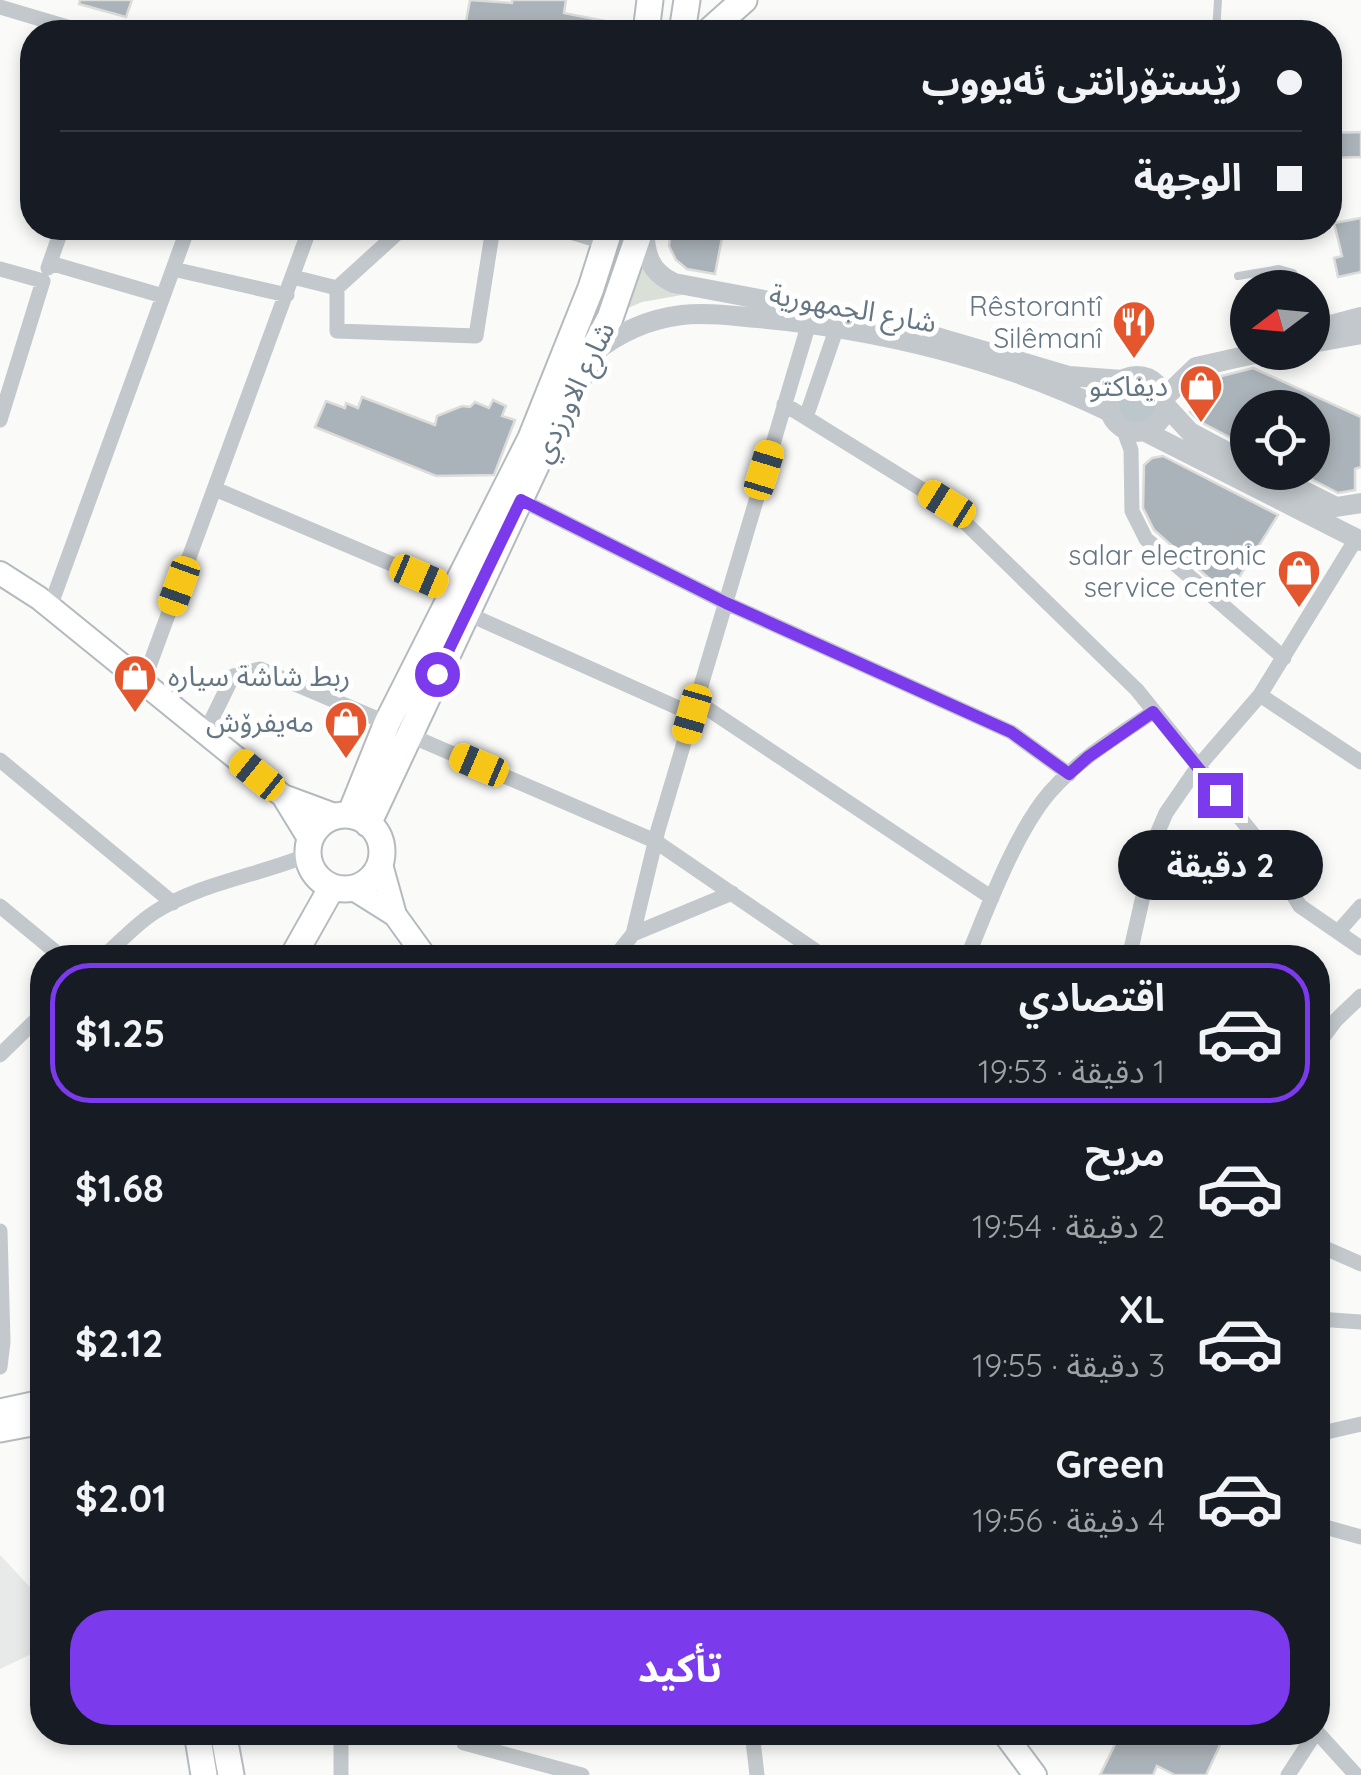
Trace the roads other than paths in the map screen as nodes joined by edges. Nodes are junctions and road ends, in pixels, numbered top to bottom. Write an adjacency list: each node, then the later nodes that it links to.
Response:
1 (744, 0): 4 (main road)
2 (0, 8): 3 (street)
3 (42, 20)
4 (722, 20)
5 (58, 240): 13 (street)
6 (184, 240): 15 (street)
7 (306, 240): 16 (street)
8 (389, 240): 18 (street)
9 (492, 240): 18 (street)
10 (607, 240): 43 (main road, شارع الاورزدي)
11 (639, 240): 28 (main road, شارع الاورزدي)
12 (644, 240): 30 (street, شارع الجمهورية)
13 (50, 263): 17 (street); 20 (street)
14 (0, 269): 17 (street)
15 (173, 269): 19 (street); 20 (street)
16 (293, 277): 18 (street); 19 (street)
17 (44, 282): 34 (street)
18 (337, 288)
19 (286, 294): 37 (street)
20 (163, 296): 45 (street)
21 (1361, 317): 23 (street)
22 (809, 323): 24 (street, شارع الجمهورية); 28 (street, شارع الجمهورية); 32 (street)
23 (1330, 325)
24 (838, 327): 33 (street); 35 (street, شارع الجمهورية)
25 (1361, 334): 26 (street)
26 (1330, 340)
27 (1230, 352): 30 (street, شارع الجمهورية)
28 (587, 359): 39 (main road, شارع الاورزدي)
29 (1230, 360): 31 (street)
30 (1130, 378): 31 (street); 35 (street)
31 (1165, 401): 35 (street); 36 (street)
32 (784, 404): 33 (street); 44 (street)
33 (806, 417): 50 (street)
34 (0, 420)
35 (1126, 424): 41 (street, شارع الجمهورية); 46 (street)
36 (1230, 453)
37 (215, 489): 43 (street); 47 (street)
38 (1301, 490): 40 (street)
39 (521, 500): 43 (main road, شارع الاورزدي); 44 (street)
40 (1361, 502)
41 (1359, 540): 46 (street)
42 (0, 573): 45 (main road)
43 (460, 601): 49 (street); 51 (main road, شارع الاورزدي)
44 (726, 603): 49 (street); 56 (street)
45 (50, 607): 47 (main road)
46 (1284, 658): 48 (street)
47 (144, 683): 52 (main road)
48 (1260, 695): 54 (street); 55 (street)
49 (694, 708): 59 (street); 64 (street)
50 (1153, 712): 55 (street); 56 (street)
51 (398, 729): 52 (street); 58 (main road, شارع الاورزدي); 59 (street)
52 (205, 732): 57 (main road)
53 (0, 760): 65 (street)
54 (1361, 762)
55 (1197, 768): 69 (street); 78 (street)
56 (1069, 774): 64 (street)
57 (284, 796): 58 (main road); 60 (main road)
58 (352, 818): 60 (main road); 61 (main road)
59 (656, 840): 63 (street); 70 (street)
60 (309, 848): 62 (main road); 65 (street)
61 (380, 861): 62 (main road); 68 (main road)
62 (342, 887): 68 (main road); 73 (main road)
63 (732, 893): 70 (street); 76 (street)
64 (992, 898): 77 (street)
65 (172, 903): 72 (street)
66 (0, 906): 71 (street)
67 (1361, 906): 69 (street)
68 (395, 914): 74 (main road)
69 (1338, 932): 79 (street)
70 (633, 934): 75 (street)
71 (46, 945)
72 (117, 945)
73 (301, 945)
74 (417, 945)
75 (624, 945)
76 (807, 945)
77 (972, 945)
78 (1132, 945)
79 (1361, 948)
80 (1361, 996): 82 (street)
81 (30, 1026): 83 (street)
82 (1330, 1028)
83 (0, 1055)
84 (0, 1231): 89 (street)
85 (1330, 1250): 86 (street)
86 (1361, 1264)
87 (1330, 1319): 88 (street)
88 (1361, 1322)
89 (0, 1367)
90 (30, 1406): 91 (main road)
91 (0, 1412)
92 (30, 1423): 94 (main road)
93 (1361, 1424): 95 (street)
94 (0, 1428)
95 (1330, 1431)
96 (1330, 1528): 97 (street)
97 (1361, 1537)
98 (199, 1745): 108 (main road)
99 (225, 1745): 109 (main road)
100 (340, 1745): 110 (street)
101 (468, 1745): 111 (street)
102 (754, 1745): 112 (street)
103 (1013, 1745): 113 (main road)
104 (1308, 1745): 114 (street)
105 (1329, 1745): 106 (street)
106 (1344, 1761): 107 (street); 115 (street)
107 (1361, 1765)
108 (204, 1775)
109 (230, 1775)
110 (340, 1775)
111 (582, 1775)
112 (757, 1775)
113 (1035, 1775)
114 (1288, 1775)
115 (1356, 1775)

